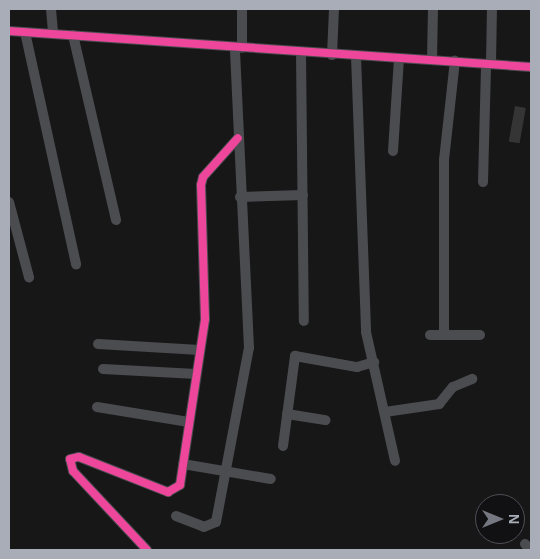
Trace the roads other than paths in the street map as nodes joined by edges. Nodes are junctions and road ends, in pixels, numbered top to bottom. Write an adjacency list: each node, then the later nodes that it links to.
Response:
1 (51, 9): 8 (street)
2 (242, 9): 10 (street)
3 (334, 9): 12 (street)
4 (433, 9): 15 (street)
5 (492, 9): 17 (street)
6 (9, 31): 7 (street)
7 (25, 32): 8 (street); 26 (street)
8 (53, 34): 9 (street)
9 (73, 35): 10 (street); 25 (street)
10 (238, 47): 11 (street); 19 (street)
11 (301, 53): 12 (street); 22 (street)
12 (332, 55): 13 (street)
13 (356, 56): 14 (street); 34 (street)
14 (399, 58): 15 (street); 20 (street)
15 (432, 60): 16 (street)
16 (455, 61): 17 (street); 30 (street)
17 (488, 64): 18 (street); 21 (street)
18 (531, 67)
19 (238, 138): 23 (street); 33 (street)
20 (393, 151)
21 (483, 182)
22 (303, 195): 23 (street); 28 (street)
23 (240, 197): 46 (street)
24 (9, 202): 27 (street)
25 (116, 220)
26 (76, 264)
27 (29, 277)
28 (304, 321)
29 (430, 335): 30 (street)
30 (444, 335): 31 (street)
31 (480, 336)
32 (98, 344): 33 (street)
33 (200, 350): 36 (street)
34 (374, 362): 39 (street); 40 (street)
35 (103, 368): 36 (street)
36 (196, 374): 42 (street)
37 (472, 379): 39 (street)
38 (97, 407): 42 (street)
39 (385, 412): 44 (street)
40 (288, 414): 41 (street); 43 (street)
41 (326, 420)
42 (189, 422): 45 (street)
43 (283, 446)
44 (395, 461)
45 (182, 464): 46 (street); 49 (street)
46 (228, 469): 47 (street); 48 (street)
47 (271, 479)
48 (176, 516)
49 (147, 550)

